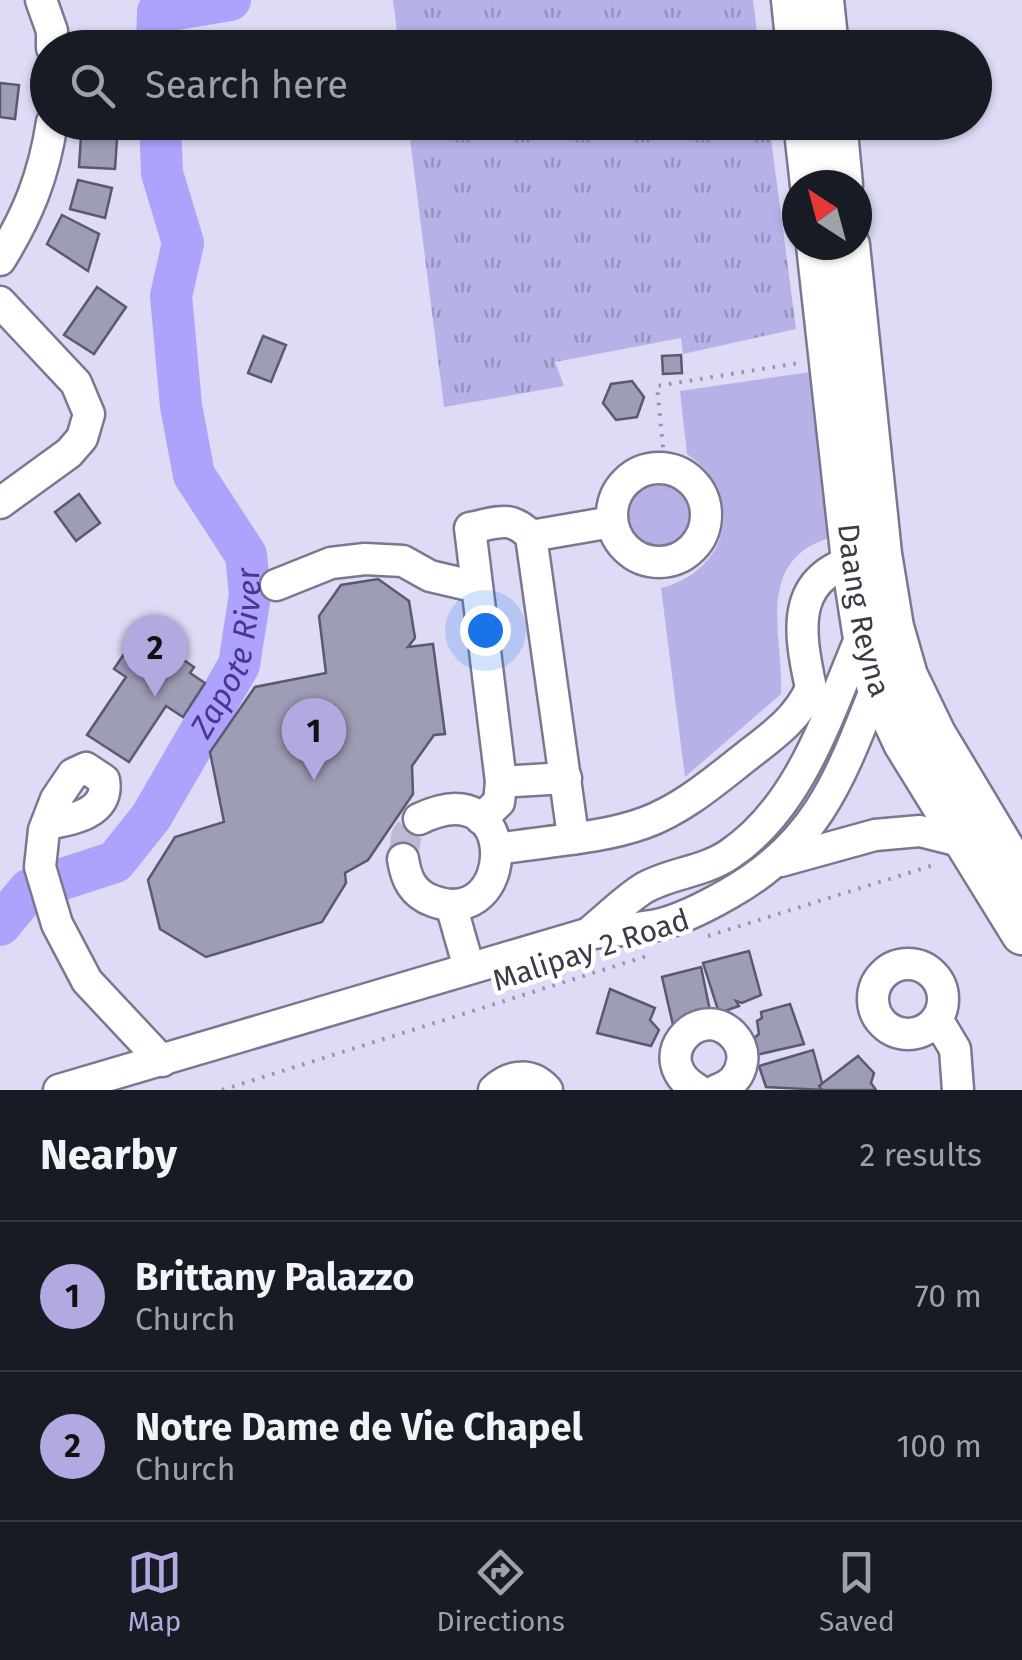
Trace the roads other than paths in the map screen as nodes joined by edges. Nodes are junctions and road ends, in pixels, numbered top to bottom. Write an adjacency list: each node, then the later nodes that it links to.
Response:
1 (41, 0): 4 (street)
2 (792, 0): 5 (main road)
3 (823, 0): 6 (main road)
4 (51, 30)
5 (795, 30)
6 (826, 30)
7 (50, 140): 12 (street)
8 (806, 140): 10 (main road)
9 (838, 140): 11 (main road)
10 (809, 170)
11 (841, 170)
12 (0, 260)
13 (818, 260): 19 (main road, Daang Reyna)
14 (849, 260): 19 (main road, Daang Reyna)
15 (0, 302): 16 (street)
16 (0, 504)
17 (612, 522): 17 (street); 18 (street)
18 (531, 536): 21 (street); 24 (street)
19 (866, 558): 22 (main road, Daang Reyna); 29 (street)
20 (276, 585): 21 (street)
21 (478, 587): 25 (street)
22 (878, 630): 23 (main road, Daang Reyna); 36 (street)
23 (892, 680): 30 (main road, Daang Reyna); 33 (street); 34 (main road, Daang Reyna)
24 (566, 778): 25 (street); 29 (street)
25 (501, 782): 26 (street)
26 (481, 818): 27 (street); 31 (street)
27 (419, 819)
28 (47, 824): 40 (street)
29 (573, 836): 31 (street)
30 (971, 848): 33 (street); 37 (main road, Daang Reyna)
31 (498, 849): 35 (street)
32 (403, 860): 35 (street)
33 (778, 862): 36 (street)
34 (1022, 879)
35 (451, 905): 38 (street)
36 (587, 934): 38 (street)
37 (1022, 934)
38 (469, 968): 40 (street)
39 (937, 1019): 46 (street)
40 (162, 1060): 41 (street)
41 (58, 1090)
42 (494, 1090): 43 (street)
43 (547, 1090)
44 (698, 1090): 45 (street)
45 (717, 1090)
46 (958, 1090)

